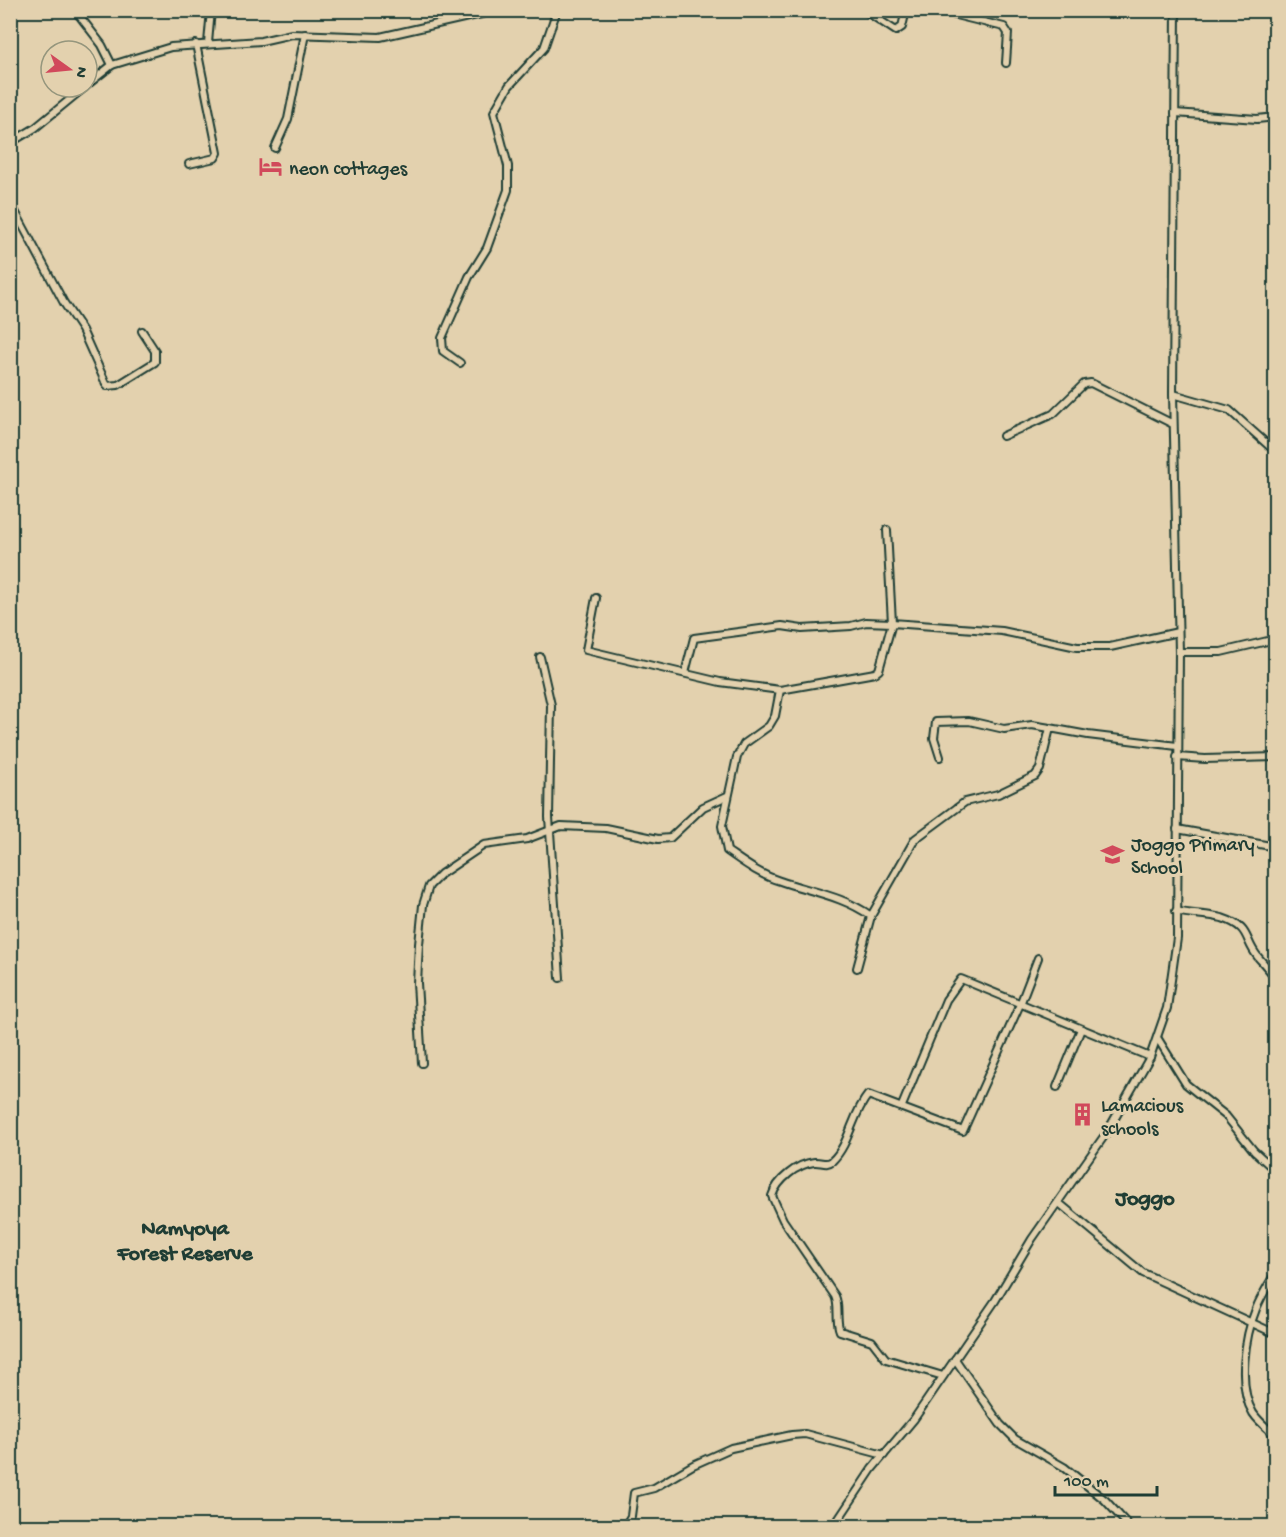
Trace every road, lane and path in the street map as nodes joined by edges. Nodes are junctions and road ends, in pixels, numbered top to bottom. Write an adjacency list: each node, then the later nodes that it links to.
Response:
1 (75, 10): 13 (street)
2 (211, 10): 11 (street)
3 (499, 10): 9 (street)
4 (556, 10): 23 (street)
5 (864, 10): 6 (street)
6 (906, 10)
7 (934, 10): 12 (street)
8 (1176, 10): 16 (street)
9 (305, 34): 11 (street); 19 (street)
10 (196, 44): 11 (street); 13 (street); 20 (street)
11 (208, 44)
12 (1006, 63)
13 (112, 65): 14 (street)
14 (99, 76)
15 (70, 99): 18 (street)
16 (1175, 113): 17 (street); 24 (street)
17 (1275, 117)
18 (10, 143)
19 (275, 148)
20 (189, 164)
21 (10, 202): 22 (street)
22 (142, 331)
23 (460, 363)
24 (1173, 394): 25 (street); 27 (street)
25 (1173, 424): 26 (street); 31 (street)
26 (1003, 436)
27 (1275, 452)
28 (887, 530): 30 (street)
29 (596, 598): 35 (street)
30 (892, 623): 31 (street); 35 (street); 36 (street)
31 (1178, 632): 33 (street)
32 (1275, 639): 33 (street)
33 (1179, 652): 38 (street)
34 (540, 657): 43 (street)
35 (685, 673): 36 (street)
36 (780, 690): 42 (street)
37 (1050, 728): 38 (street); 39 (street); 47 (street)
38 (1177, 746): 40 (street)
39 (940, 757)
40 (1177, 757): 41 (street); 44 (street)
41 (1275, 757)
42 (727, 796): 43 (street); 47 (street)
43 (551, 829): 52 (street); 58 (street)
44 (1177, 829): 45 (street); 46 (street)
45 (1275, 847)
46 (1176, 911): 50 (street); 56 (street)
47 (871, 916): 51 (street)
48 (1038, 958): 54 (street)
49 (1275, 963): 50 (street)
50 (1267, 965): 53 (street)
51 (857, 968)
52 (560, 978)
53 (1275, 978)
54 (1021, 1002): 55 (street); 60 (street); 60 (street)
55 (1081, 1029): 57 (street); 59 (street)
56 (1158, 1039): 57 (street); 61 (street)
57 (1150, 1057): 62 (street)
58 (422, 1063)
59 (1057, 1087)
60 (902, 1106): 67 (street)
61 (1275, 1171)
62 (1059, 1203): 64 (street); 66 (street)
63 (1275, 1272): 64 (street)
64 (1251, 1324): 65 (street); 68 (street)
65 (1275, 1334)
66 (955, 1359): 67 (street); 72 (street)
67 (943, 1376): 69 (street)
68 (1275, 1436)
69 (884, 1455): 70 (street); 71 (street)
70 (625, 1527)
71 (834, 1527)
72 (1129, 1527)

